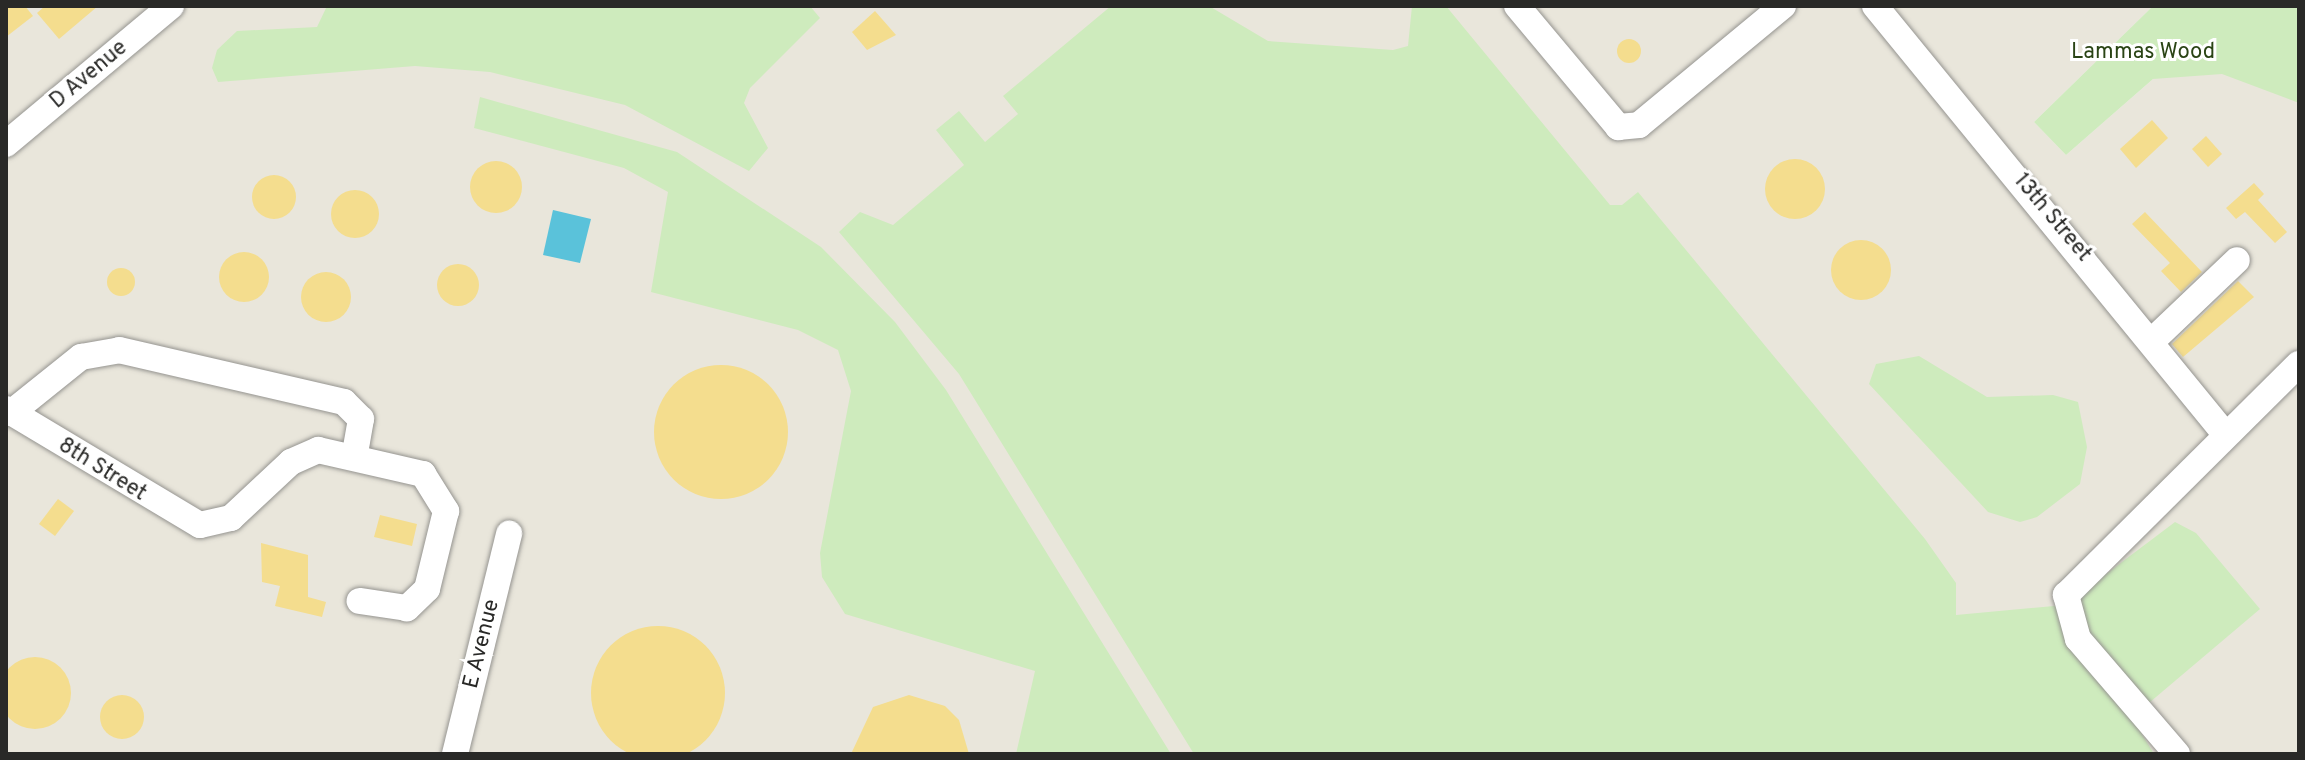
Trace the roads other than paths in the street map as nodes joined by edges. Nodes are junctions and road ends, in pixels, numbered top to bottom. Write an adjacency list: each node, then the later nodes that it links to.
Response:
1 (1517, 6): 2 (lane)
2 (1783, 6)
3 (1875, 6): 7 (lane, 13th Street)
4 (168, 7): 5 (lane, D Avenue)
5 (6, 144)
6 (2237, 260): 7 (lane)
7 (2152, 341): 10 (lane, 13th Street)
8 (2299, 364): 10 (lane)
9 (8, 411): 11 (lane, 8th Street); 11 (lane)
10 (2225, 434): 15 (lane)
11 (355, 454): 13 (lane)
12 (509, 534): 14 (lane, E Avenue)
13 (360, 601)
14 (455, 754)
15 (2177, 754)

